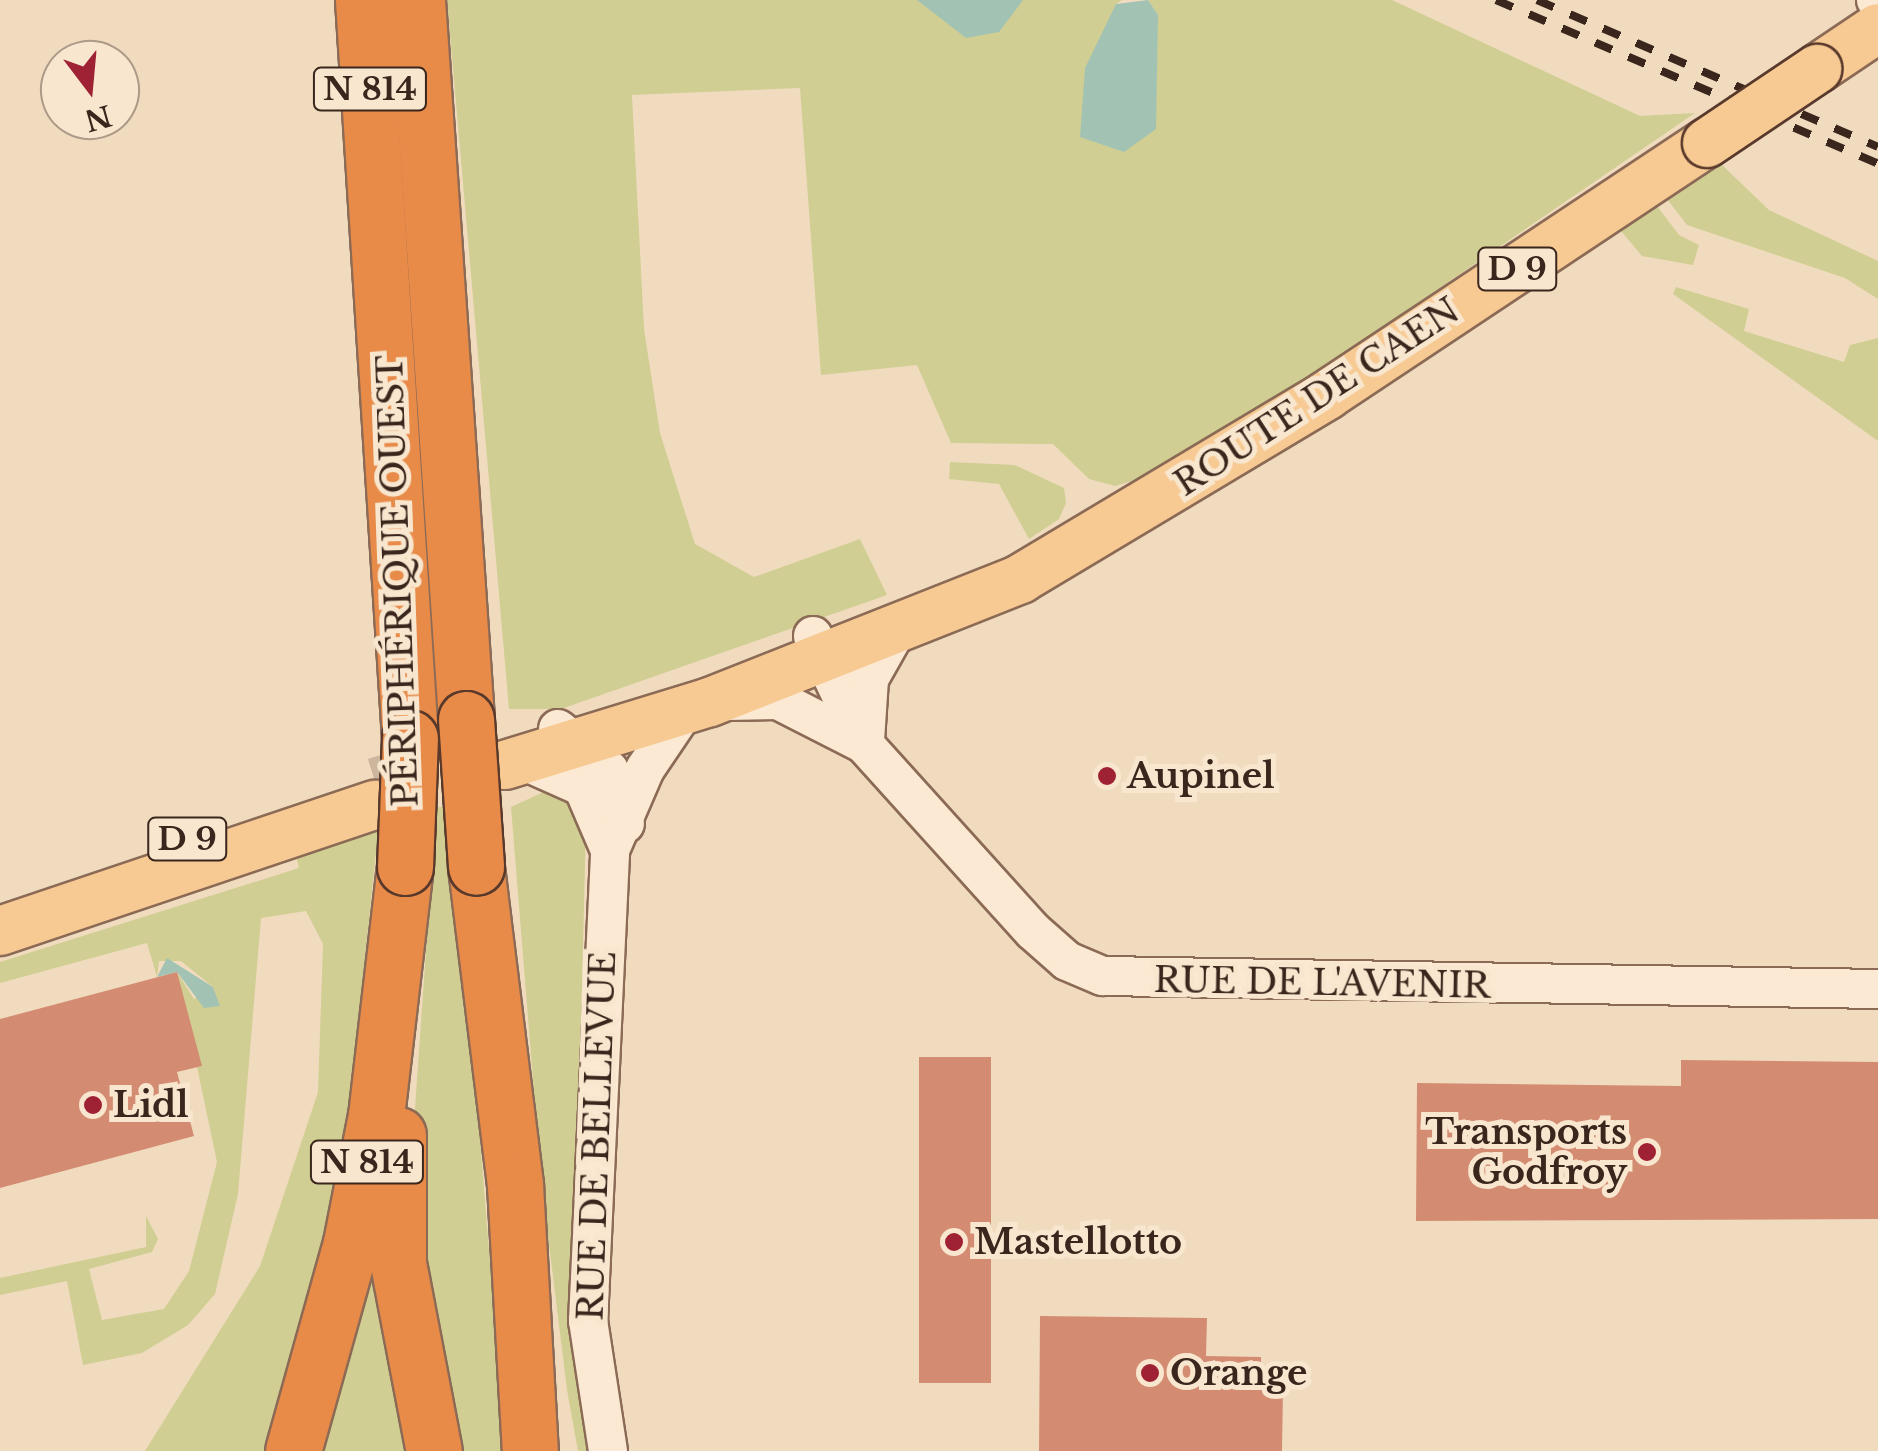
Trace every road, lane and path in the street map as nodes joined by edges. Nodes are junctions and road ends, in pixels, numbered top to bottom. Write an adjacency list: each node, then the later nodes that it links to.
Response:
1 (364, 0): 11 (highway, PÉRIPHÉRIQUE OUEST / N 814, bridge)
2 (417, 0): 8 (highway, PÉRIPHÉRIQUE OUEST / N 814)
3 (1878, 28): 4 (main road, ROUTE DE CAEN / D 9, bridge)
4 (1103, 530): 5 (main road, ROUTE DE CAEN / D 9); 6 (main road, ROUTE DE CAEN / D 9)
5 (896, 631): 6 (main road, ROUTE DE CAEN / D 9); 9 (street)
6 (818, 647): 7 (main road, ROUTE DE CAEN / D 9); 8 (main road, ROUTE DE CAEN / D 9); 9 (street, RUE DE L'AVENIR)
7 (698, 704): 8 (main road, ROUTE DE CAEN); 9 (street, ROUTE DE CAEN); 10 (street, RUE DE BELLEVUE)
8 (522, 742): 10 (street); 10 (street, RUE DE BELLEVUE); 15 (highway, PÉRIPHÉRIQUE OUEST / N 814, bridge)
9 (864, 744): 14 (street, RUE DE L'AVENIR)
10 (617, 837): 20 (street, RUE DE BELLEVUE)
11 (405, 867): 16 (highway, PÉRIPHÉRIQUE OUEST / N 814); 17 (highway)
12 (0, 898): 13 (main road, D 9)
13 (0, 931)
14 (1878, 988)
15 (515, 1185): 18 (highway, PÉRIPHÉRIQUE OUEST / N 814); 19 (highway)
16 (293, 1451)
17 (434, 1451)
18 (530, 1451)
19 (562, 1451)
20 (608, 1451)

